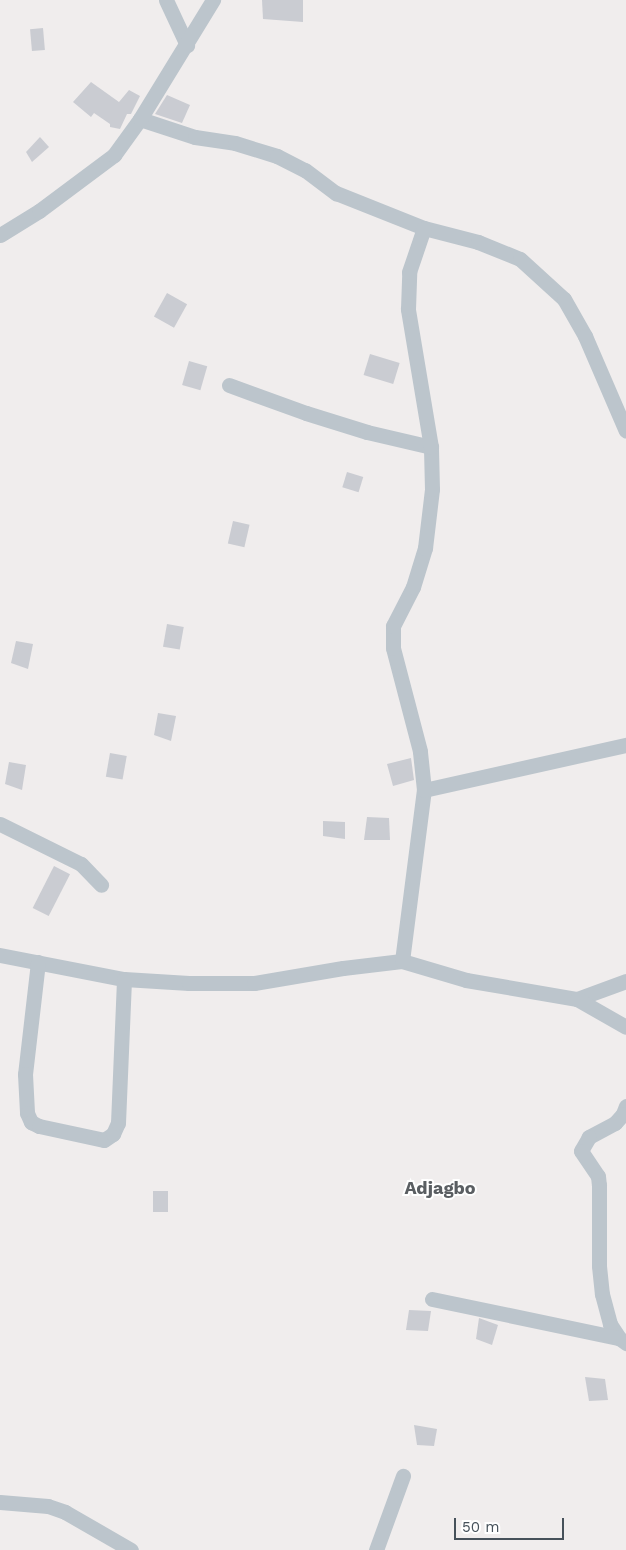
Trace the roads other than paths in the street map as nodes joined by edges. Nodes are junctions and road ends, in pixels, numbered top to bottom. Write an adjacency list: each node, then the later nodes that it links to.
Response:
1 (166, 0): 3 (street)
2 (214, 0): 3 (street)
3 (187, 45): 4 (street)
4 (140, 119): 5 (street); 6 (street)
5 (424, 228): 8 (street); 9 (street)
6 (0, 235)
7 (229, 385): 9 (street)
8 (626, 431)
9 (431, 447): 11 (street)
10 (626, 746): 11 (street)
11 (424, 790): 15 (street)
12 (0, 824): 13 (street)
13 (100, 885)
14 (0, 955): 16 (street)
15 (402, 961): 17 (street); 19 (street)
16 (38, 962): 17 (street); 17 (street)
17 (124, 979)
18 (626, 981): 19 (street)
19 (578, 999): 20 (street)
20 (626, 1027)
21 (626, 1106): 23 (street)
22 (432, 1299): 23 (street)
23 (623, 1340)
24 (403, 1476): 27 (street)
25 (0, 1502): 26 (street)
26 (131, 1550)
27 (376, 1550)

